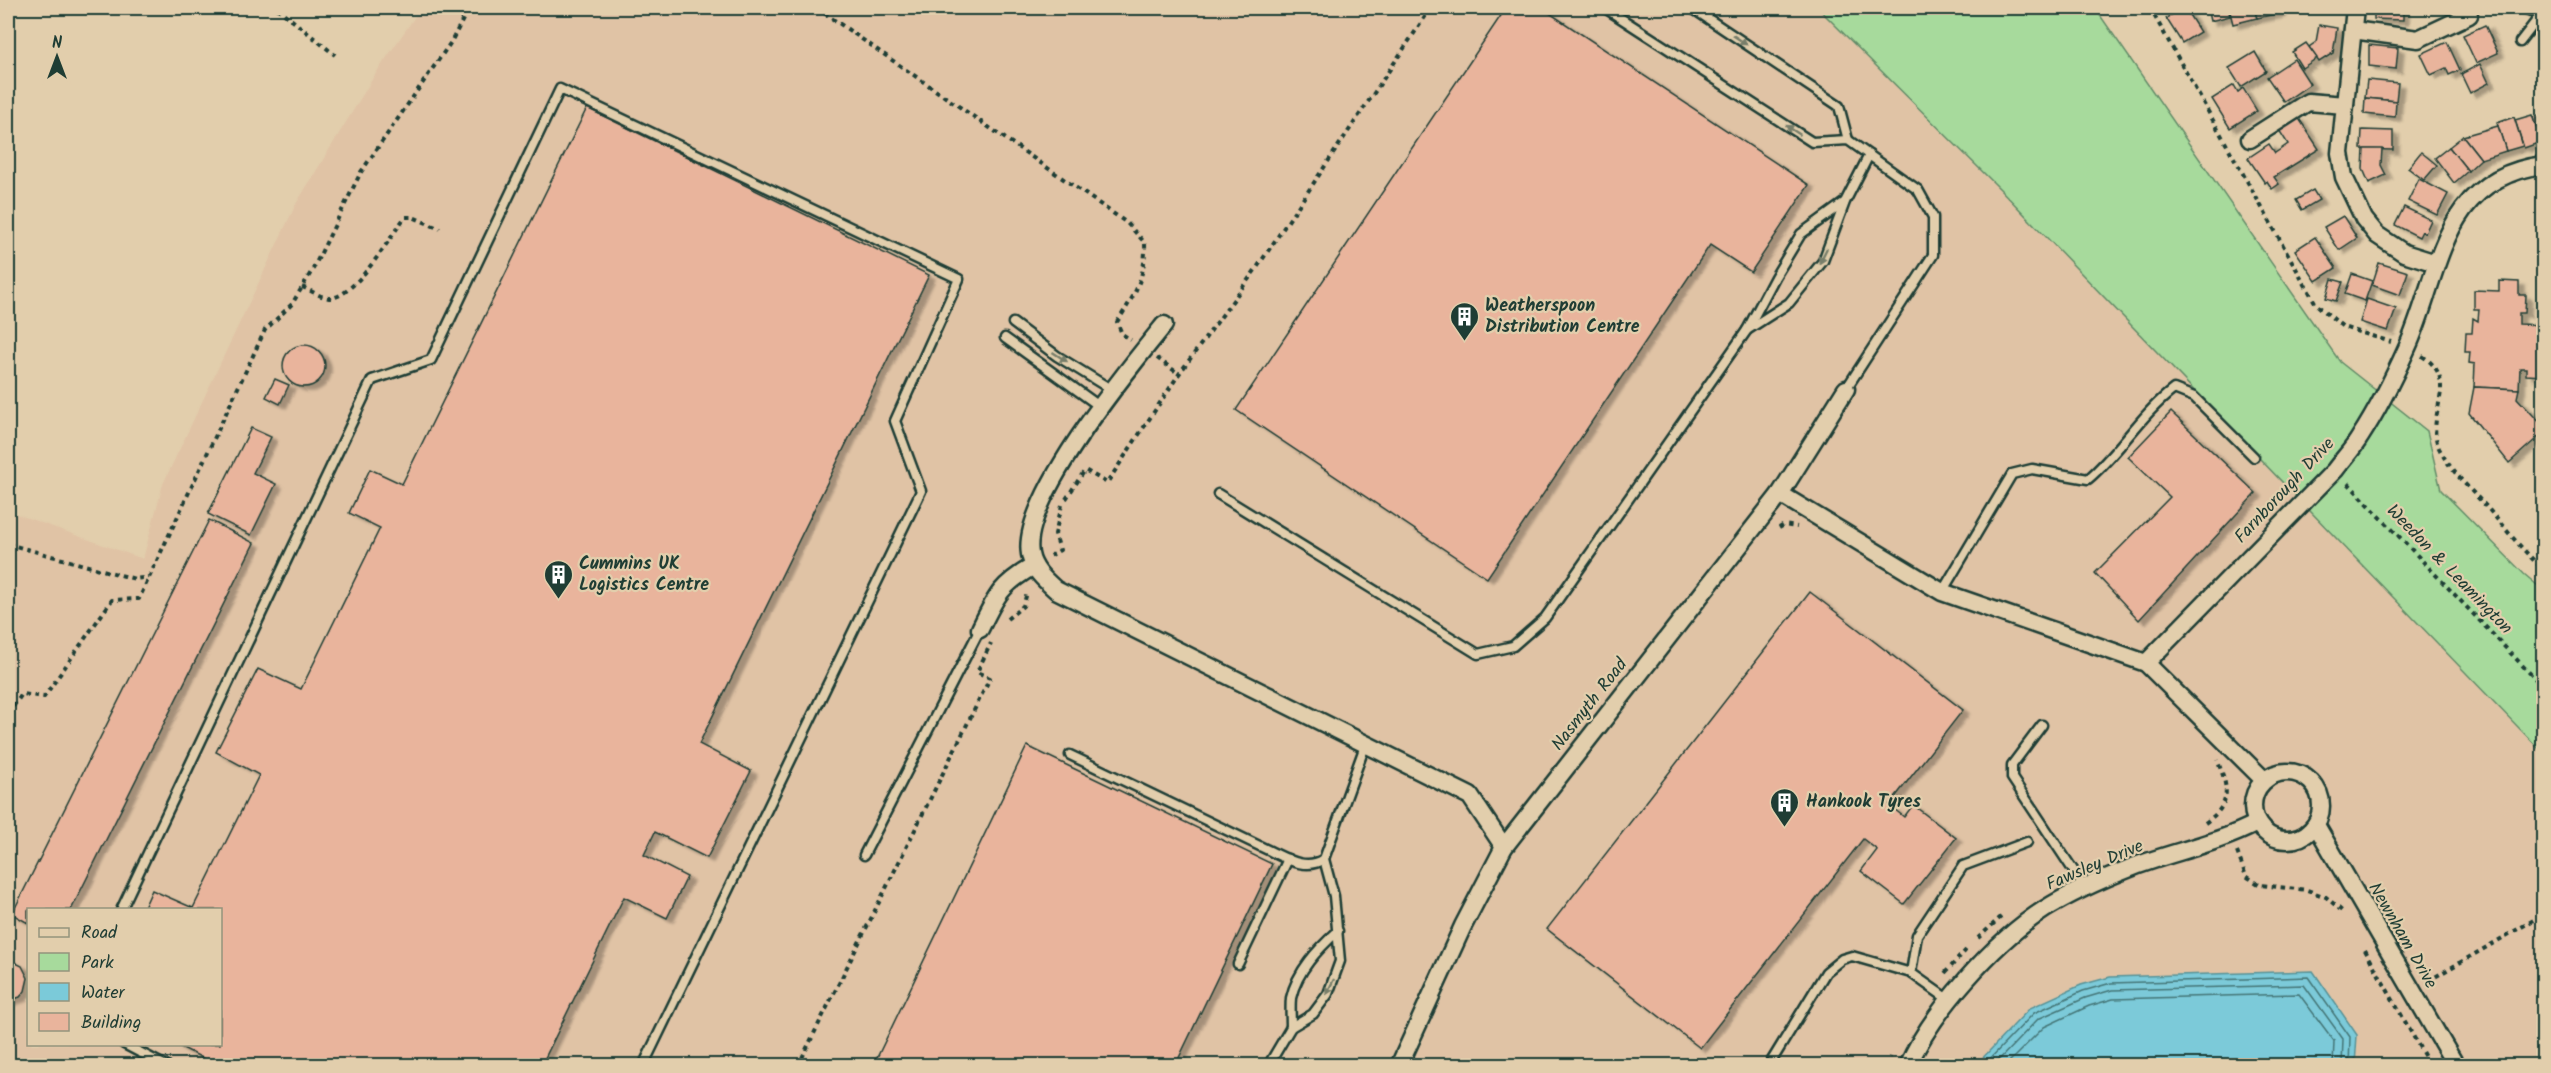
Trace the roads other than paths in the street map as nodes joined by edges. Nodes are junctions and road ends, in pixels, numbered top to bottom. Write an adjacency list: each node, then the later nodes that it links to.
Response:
1 (1605, 8): 10 (lane, one-way to 1)
2 (1692, 8): 10 (lane, one-way to 10)
3 (2355, 8): 6 (street)
4 (2544, 11): 7 (lane)
5 (2469, 15): 6 (street)
6 (2354, 30): 8 (street)
7 (2520, 42)
8 (2344, 105): 9 (street); 14 (street)
9 (2250, 139)
10 (1848, 140): 11 (lane)
11 (1869, 154): 13 (lane); 20 (lane)
12 (2544, 165): 14 (street, Farnborough Drive)
13 (1845, 202): 17 (lane); 17 (lane, one-way to 17)
14 (2436, 263): 28 (street, Farnborough Drive)
15 (1013, 323): 19 (lane, one-way to 19)
16 (1164, 325): 19 (street)
17 (1747, 330): 23 (lane)
18 (1005, 338): 21 (lane)
19 (1112, 390): 21 (street)
20 (1846, 390): 24 (street, Nasmyth Road)
21 (1100, 406): 25 (street)
22 (2254, 457): 26 (lane)
23 (1218, 494)
24 (1780, 494): 26 (street); 36 (street, Nasmyth Road)
25 (1034, 566): 27 (street); 30 (street)
26 (1942, 592): 28 (street)
27 (987, 632): 37 (lane)
28 (2146, 663): 32 (street)
29 (2042, 725): 40 (lane)
30 (1366, 743): 36 (street); 39 (lane)
31 (1070, 755): 38 (lane)
32 (2264, 780): 33 (street); 34 (street)
33 (2256, 823): 34 (street); 40 (street, Fawsley Drive)
34 (2316, 825): 54 (street, Newnham Drive)
35 (2027, 842): 44 (lane)
36 (1504, 847): 52 (street, Nasmyth Road)
37 (864, 855)
38 (1288, 859): 39 (lane); 43 (lane)
39 (1324, 859): 42 (lane)
40 (2085, 888): 45 (street, Fawsley Drive)
41 (121, 908): 50 (lane)
42 (1338, 932): 46 (lane); 46 (lane, one-way to 46)
43 (1238, 964)
44 (1911, 973): 45 (lane); 48 (lane)
45 (1949, 1000): 53 (street, Fawsley Drive)
46 (1291, 1028): 51 (lane)
47 (128, 1046): 49 (lane)
48 (1771, 1062)
49 (166, 1065)
50 (643, 1065)
51 (1268, 1065)
52 (1399, 1065)
53 (1908, 1065)
54 (2456, 1065)

